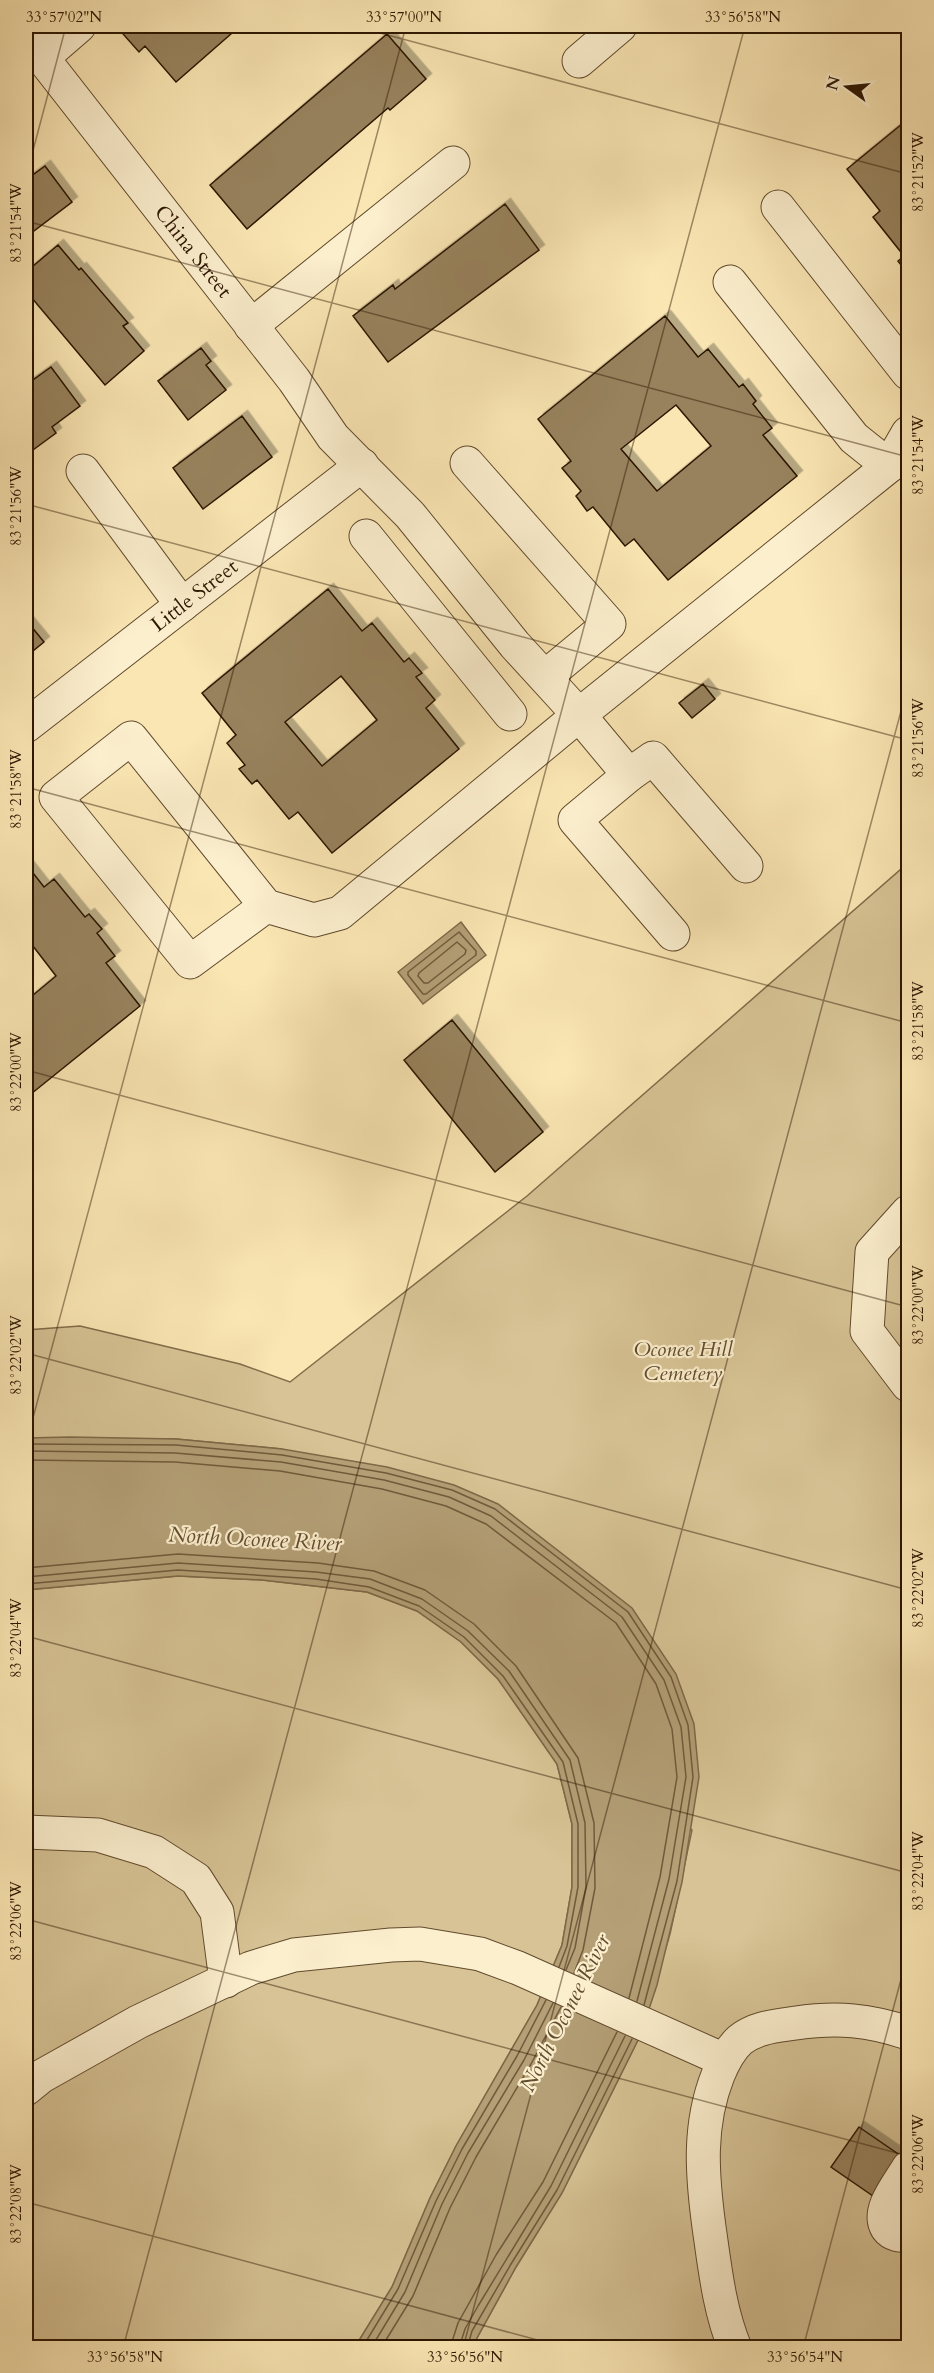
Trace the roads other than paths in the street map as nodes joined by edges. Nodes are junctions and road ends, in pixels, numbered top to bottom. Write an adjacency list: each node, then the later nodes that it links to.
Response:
1 (79, 26): 3 (street)
2 (620, 26): 4 (street)
3 (34, 47): 8 (street, China Street)
4 (579, 61)
5 (453, 163): 8 (street)
6 (778, 207): 9 (street)
7 (730, 282): 13 (street)
8 (251, 326): 12 (street, China Street)
9 (909, 373)
10 (909, 434): 13 (street)
11 (467, 463): 19 (street)
12 (362, 465): 16 (street, Little Street); 17 (street, China Street)
13 (889, 466): 21 (street)
14 (83, 471): 16 (street)
15 (366, 536): 18 (street)
16 (182, 606): 22 (street, Little Street)
17 (515, 645): 18 (street); 19 (street, China Street)
18 (478, 675): 20 (street)
19 (545, 677): 21 (street, China Street)
20 (510, 714)
21 (579, 715): 23 (street, China Street); 25 (street)
22 (26, 726)
23 (629, 775): 24 (street); 26 (street)
24 (746, 866)
25 (266, 906): 25 (street)
26 (673, 934)
27 (909, 1212): 28 (street)
28 (909, 1385)
29 (26, 1832): 30 (street)
30 (226, 1981): 32 (street); 33 (street)
31 (909, 2033): 32 (street)
32 (724, 2060): 36 (street)
33 (26, 2089)
34 (909, 2168): 35 (street)
35 (909, 2235)
36 (735, 2348)

